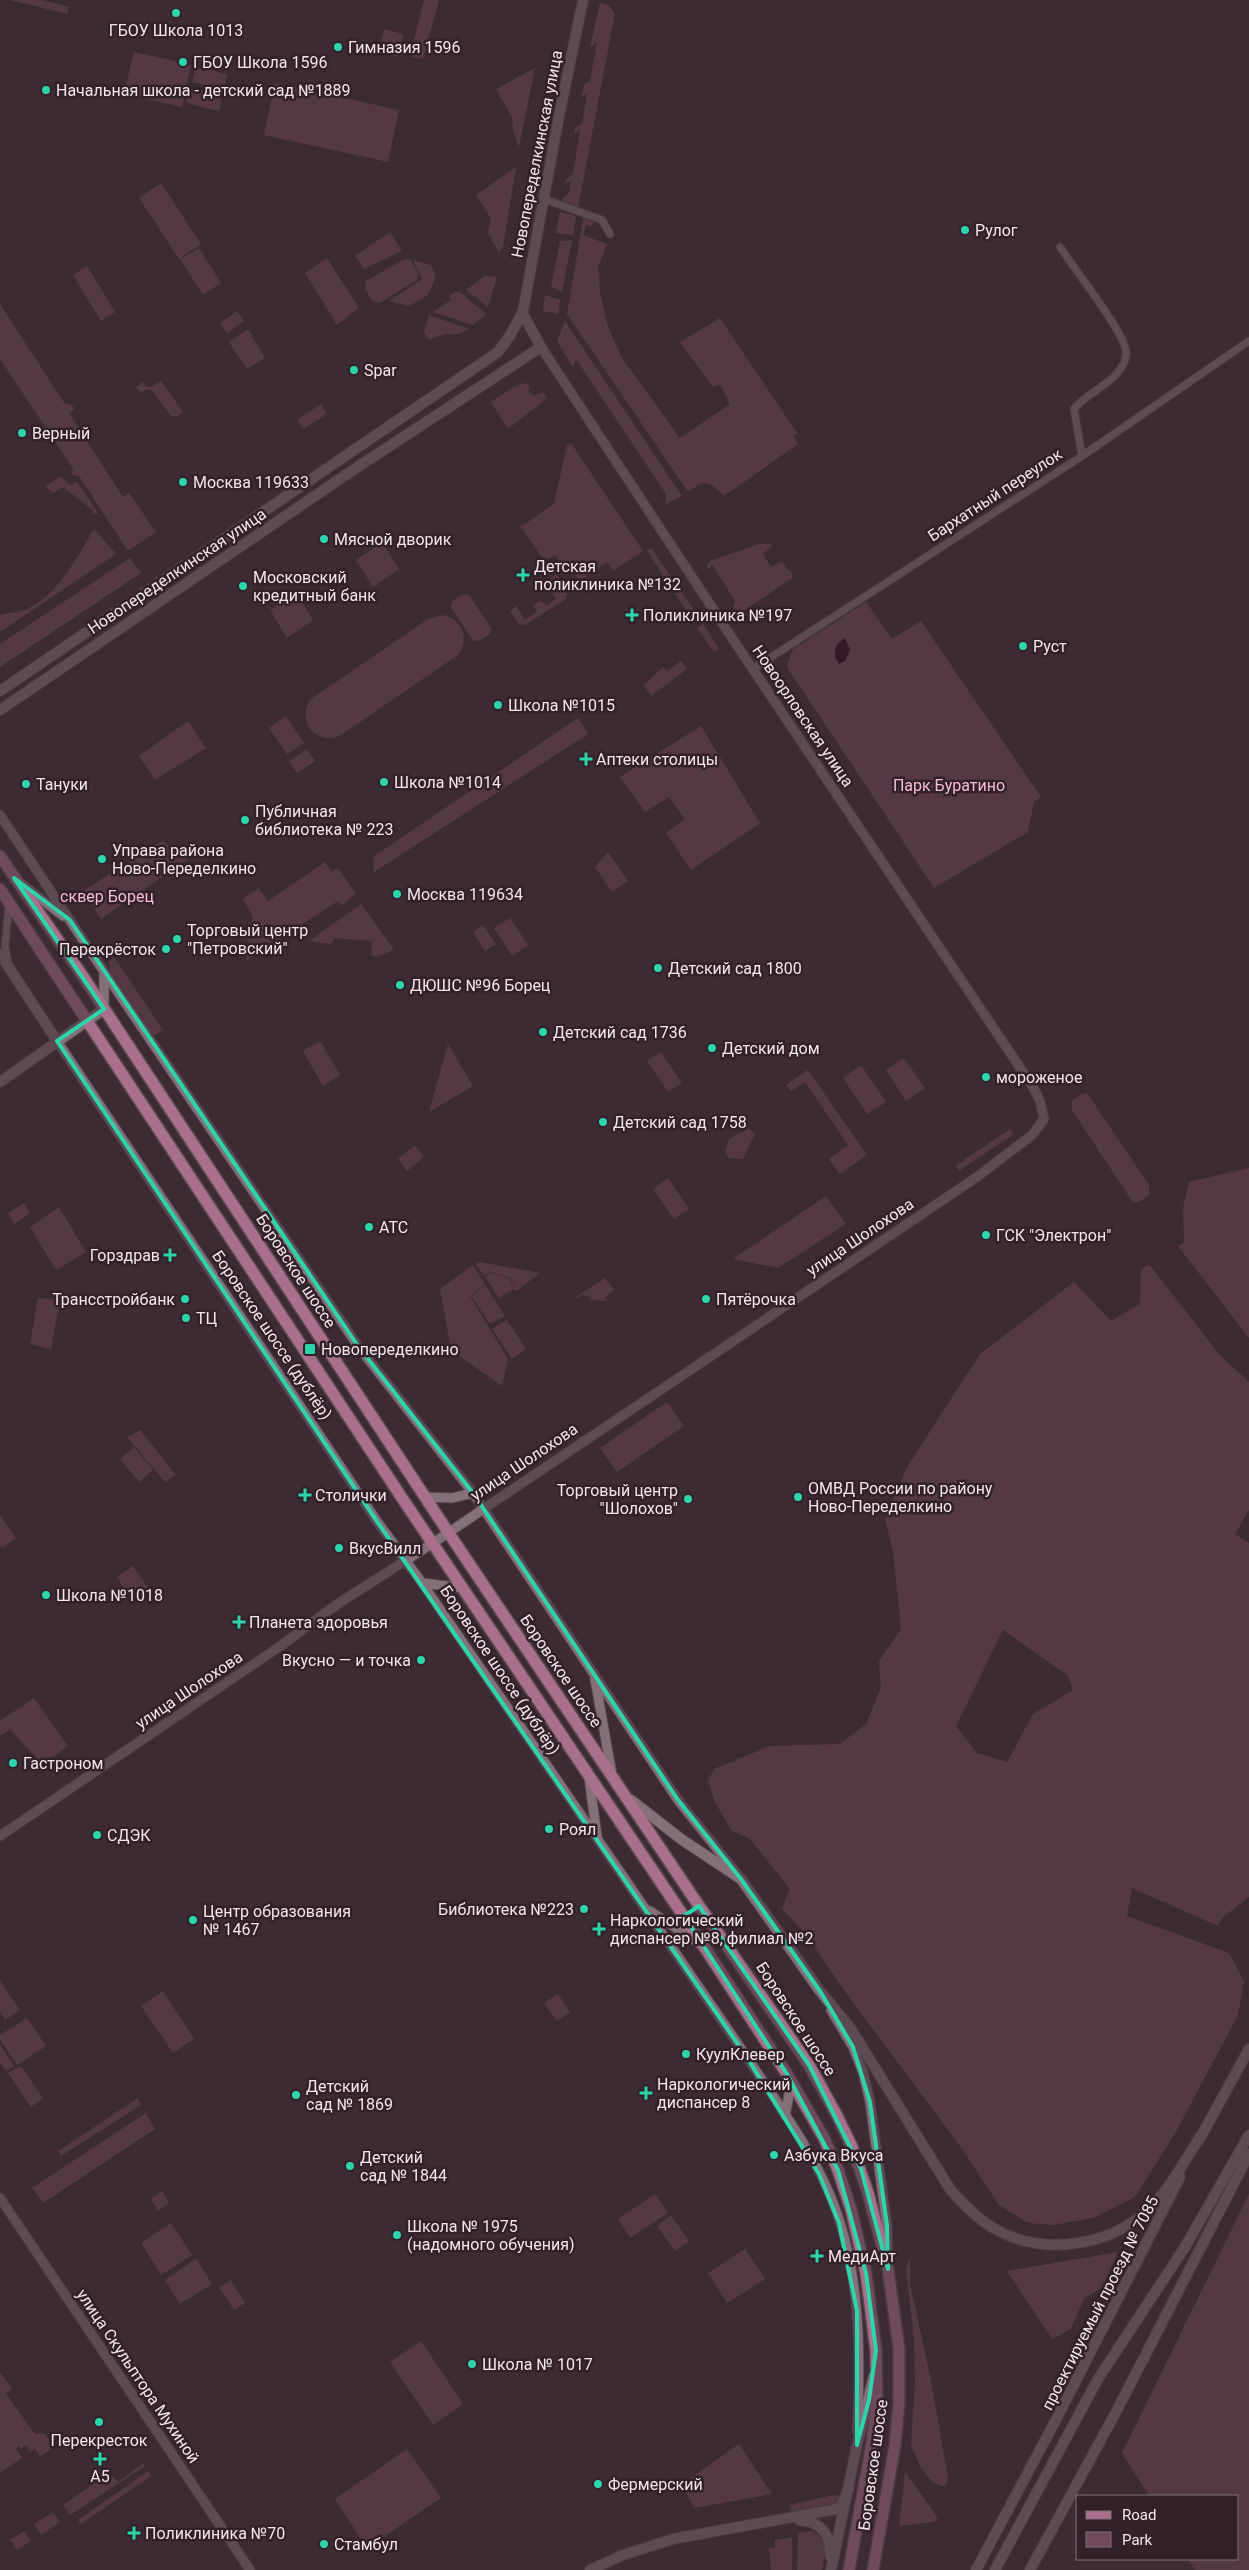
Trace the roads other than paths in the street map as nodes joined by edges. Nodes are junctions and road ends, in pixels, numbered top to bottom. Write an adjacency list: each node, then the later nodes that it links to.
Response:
1 (583, 0): 2 (main road, Новопеределкинская улица)
2 (544, 199): 3 (street); 5 (main road, Новопеределкинская улица)
3 (610, 234)
4 (1060, 247): 8 (street)
5 (522, 314): 7 (main road); 10 (main road, Новопеределкинская улица)
6 (1249, 341): 8 (street, Бархатный переулок)
7 (541, 348): 9 (street, Новоорловская улица); 11 (main road, Новопеределкинская улица)
8 (1082, 456): 9 (street, Бархатный переулок)
9 (754, 669): 25 (street, Новоорловская улица)
10 (0, 691)
11 (0, 710)
12 (0, 815): 17 (street)
13 (0, 856): 14 (main road, Боровское шоссе)
14 (14, 878): 17 (street); 21 (main road, Боровское шоссе)
15 (0, 889): 16 (main road, Боровское шоссе)
16 (9, 903): 20 (street); 22 (main road, Боровское шоссе)
17 (70, 920): 19 (street)
18 (0, 954): 20 (main road, Боровское шоссе (дублёр))
19 (103, 970): 21 (street); 26 (street)
20 (12, 972): 23 (main road, Боровское шоссе (дублёр))
21 (104, 1009): 22 (main road); 27 (main road, Боровское шоссе)
22 (87, 1021): 23 (main road); 30 (main road, Боровское шоссе)
23 (57, 1041): 24 (main road); 31 (street, Боровское шоссе (дублёр))
24 (0, 1082)
25 (1040, 1101): 28 (street, улица Шолохова)
26 (473, 1493): 27 (street); 28 (street)
27 (425, 1497): 29 (main road, Боровское шоссе)
28 (482, 1508): 29 (street, улица Шолохова); 34 (street)
29 (448, 1532): 30 (street, улица Шолохова); 36 (main road, Боровское шоссе)
30 (433, 1543): 31 (street, улица Шолохова); 33 (main road, Боровское шоссе)
31 (405, 1560): 32 (street, Боровское шоссе (дублёр)); 38 (street, улица Шолохова)
32 (422, 1583): 33 (street); 39 (street, Боровское шоссе (дублёр))
33 (466, 1588): 35 (main road, Боровское шоссе)
34 (594, 1673): 36 (street); 40 (street)
35 (588, 1772): 39 (street); 42 (main road, Боровское шоссе)
36 (612, 1777): 37 (main road, Боровское шоссе)
37 (624, 1795): 40 (main road); 51 (main road, Боровское шоссе)
38 (0, 1836)
39 (598, 1840): 41 (street, Боровское шоссе (дублёр))
40 (741, 1878): 43 (main road)
41 (640, 1902): 42 (street); 46 (street, Боровское шоссе (дублёр))
42 (705, 1948): 45 (main road, Боровское шоссе)
43 (820, 1991): 47 (main road); 51 (street)
44 (1249, 2048): 47 (main road, проектируемый проезд № 7085)
45 (787, 2074): 46 (street); 52 (main road, Боровское шоссе)
46 (785, 2116): 53 (street, Боровское шоссе (дублёр))
47 (1202, 2134): 61 (main road, проектируемый проезд № 7085)
48 (1249, 2135): 62 (main road, проектируемый проезд № 7085)
49 (1249, 2154): 63 (main road)
50 (0, 2198): 56 (street, улица Скульптора Мухиной)
51 (888, 2269): 60 (main road, Боровское шоссе)
52 (876, 2350): 53 (main road); 59 (main road, Боровское шоссе)
53 (857, 2445): 54 (main road)
54 (849, 2488): 55 (main road); 58 (main road)
55 (790, 2518): 57 (main road); 58 (main road)
56 (250, 2570)
57 (590, 2570)
58 (831, 2570)
59 (849, 2570)
60 (873, 2570)
61 (976, 2570)
62 (995, 2570)
63 (1030, 2570)

